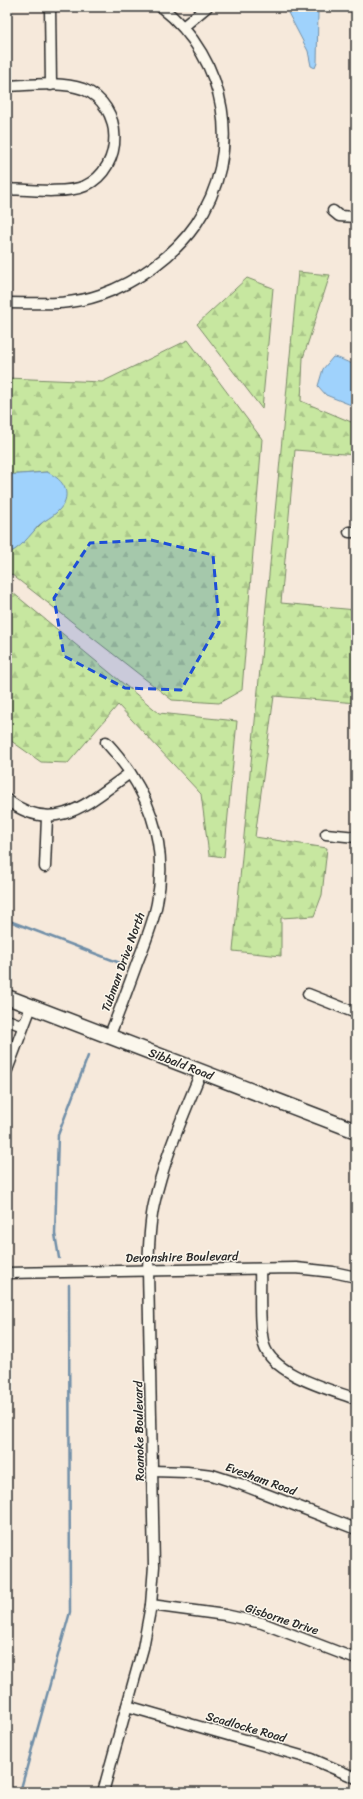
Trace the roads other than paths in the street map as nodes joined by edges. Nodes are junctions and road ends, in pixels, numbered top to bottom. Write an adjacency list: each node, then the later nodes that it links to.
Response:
1 (50, 7): 5 (street)
2 (161, 7): 4 (street)
3 (207, 7): 4 (street)
4 (183, 27): 10 (street)
5 (51, 85): 6 (street); 7 (street)
6 (7, 86)
7 (7, 189)
8 (333, 211): 9 (street)
9 (356, 217)
10 (7, 302)
11 (106, 742): 12 (street, Tubman Drive North)
12 (130, 773): 14 (street); 24 (street, Tubman Drive North)
13 (7, 800): 14 (street)
14 (47, 817): 17 (street)
15 (326, 834): 16 (street)
16 (356, 837)
17 (45, 867)
18 (308, 994): 21 (street)
19 (7, 997): 20 (street, Sibbald Road)
20 (31, 1006): 23 (street); 24 (street, Sibbald Road)
21 (356, 1013)
22 (7, 1020): 23 (street)
23 (23, 1026): 25 (street)
24 (109, 1037): 26 (street, Sibbald Road)
25 (7, 1070)
26 (201, 1072): 27 (street, Sibbald Road); 29 (street, Roanoke Boulevard)
27 (356, 1131)
28 (260, 1269): 29 (street, Devonshire Boulevard); 31 (street, Devonshire Boulevard); 32 (street)
29 (148, 1270): 30 (street, Devonshire Boulevard); 33 (street, Roanoke Boulevard)
30 (7, 1273)
31 (356, 1277)
32 (356, 1399)
33 (152, 1471): 34 (street, Evesham Road); 35 (street, Roanoke Boulevard)
34 (356, 1529)
35 (150, 1605): 36 (street, Gisborne Drive); 37 (street, Roanoke Boulevard)
36 (356, 1658)
37 (127, 1706): 38 (street, Scadlocke Road); 39 (street, Roanoke Boulevard)
38 (356, 1778)
39 (103, 1792)

